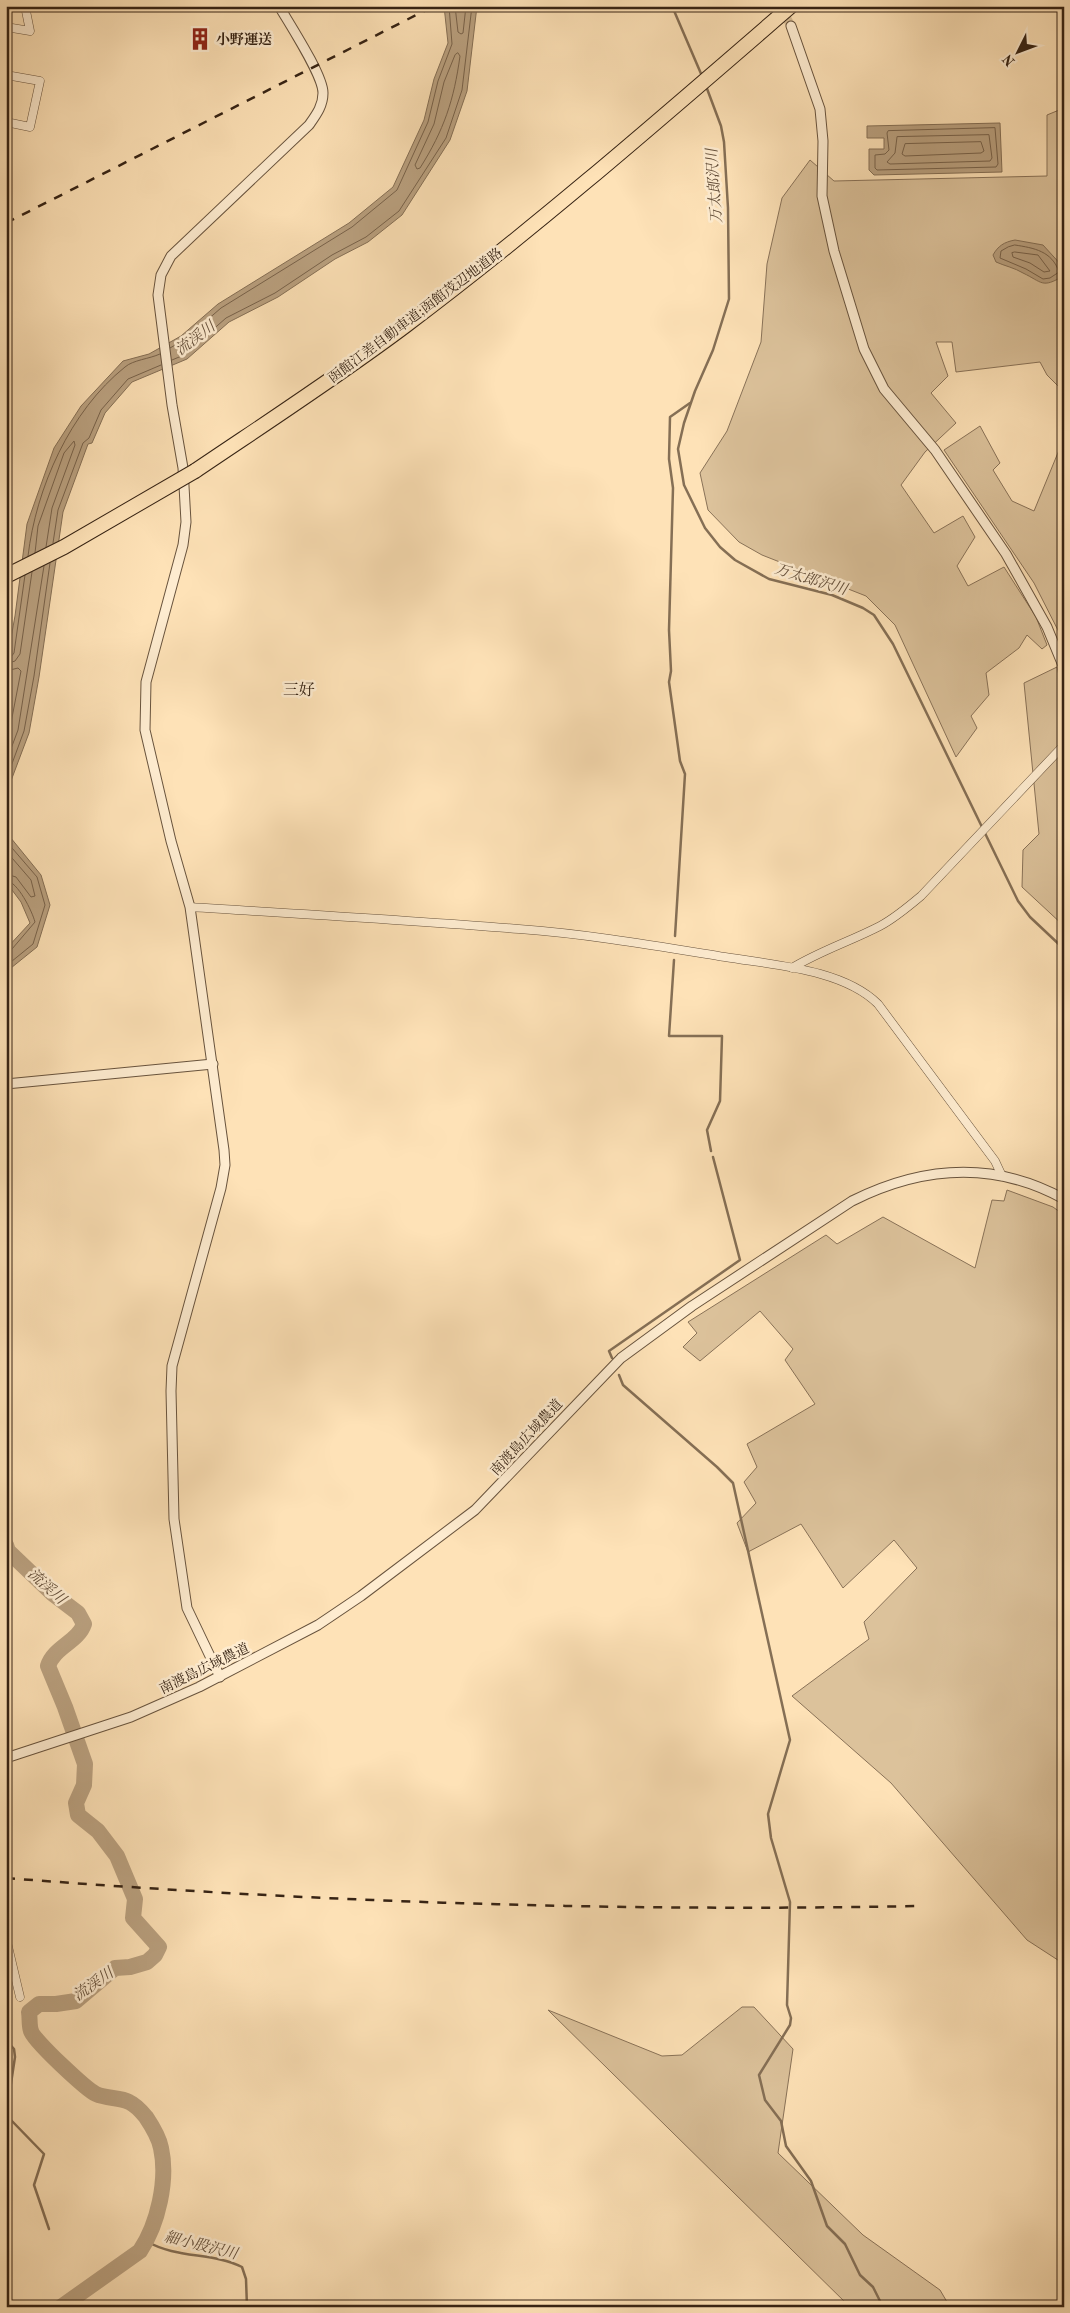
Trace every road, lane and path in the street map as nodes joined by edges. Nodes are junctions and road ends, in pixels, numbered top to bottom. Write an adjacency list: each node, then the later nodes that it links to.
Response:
1 (25, 6): 4 (street)
2 (279, 6): 11 (street)
3 (791, 6): 8 (highway, 函館江差自動車道;函館茂辺地道路, bridge)
4 (6, 26)
5 (791, 26): 9 (street)
6 (6, 75): 7 (street)
7 (6, 122)
8 (6, 576)
9 (1064, 668)
10 (1064, 745): 12 (street)
11 (190, 907): 12 (street); 13 (street)
12 (792, 968): 15 (street)
13 (213, 1064): 14 (street); 17 (street)
14 (6, 1084)
15 (1002, 1176): 16 (street, 南渡島広域農道); 17 (street, 南渡島広域農道)
16 (1064, 1199)
17 (220, 1676): 18 (street, 南渡島広域農道)
18 (6, 1758)
19 (6, 1938): 20 (street)
20 (20, 1997)

